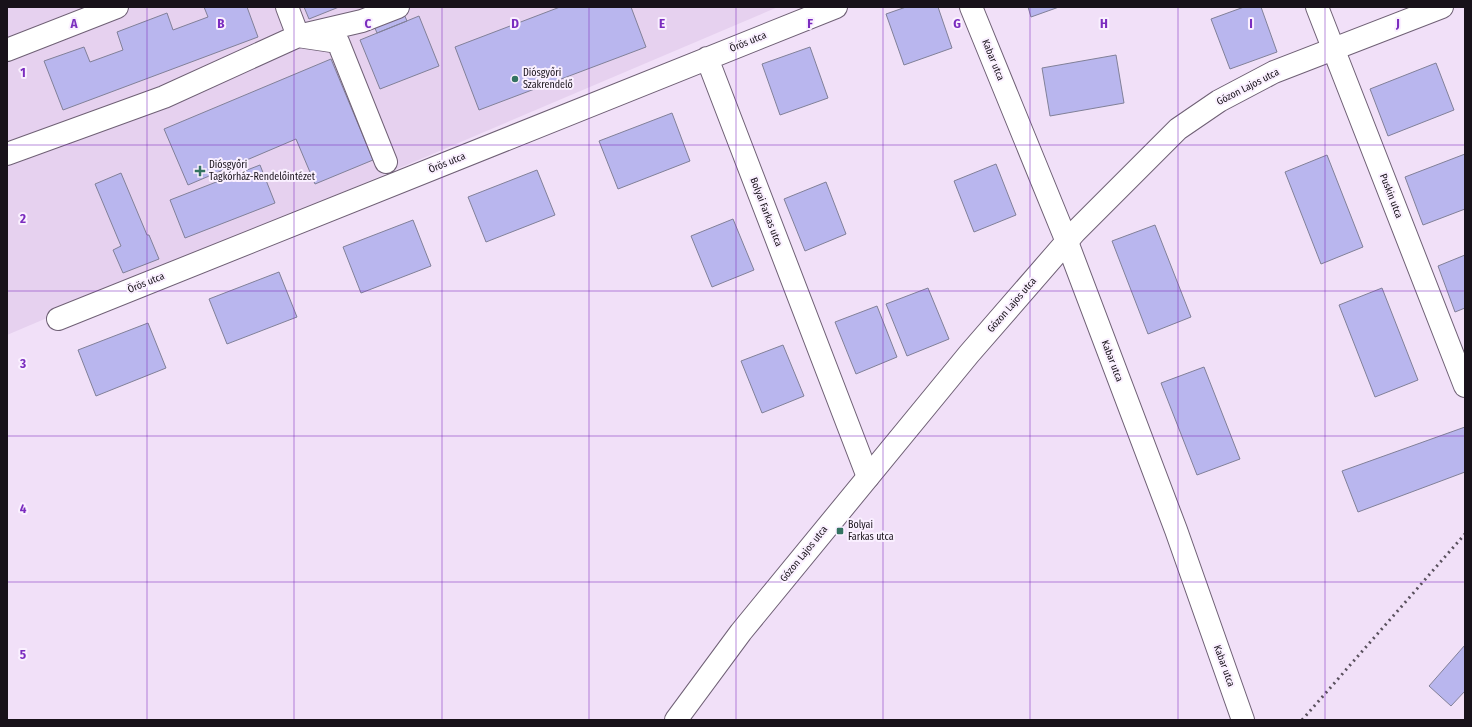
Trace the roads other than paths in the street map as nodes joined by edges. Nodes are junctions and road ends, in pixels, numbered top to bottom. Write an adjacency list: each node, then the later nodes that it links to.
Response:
1 (117, 7): 9 (street)
2 (287, 7): 8 (street)
3 (398, 7): 8 (street)
4 (836, 7): 11 (street, Örös utca)
5 (971, 7): 14 (street, Kabar utca)
6 (1317, 7): 10 (street, Puskin utca)
7 (1442, 7): 10 (street, Gózon Lajos utca)
8 (298, 36): 12 (street); 13 (street)
9 (7, 50)
10 (1334, 50): 14 (street, Gózon Lajos utca); 16 (street, Puskin utca)
11 (707, 58): 15 (street, Örös utca); 17 (street, Bolyai Farkas utca)
12 (7, 154)
13 (386, 162)
14 (1067, 242): 17 (street, Gózon Lajos utca); 19 (street, Kabar utca)
15 (58, 319)
16 (1465, 386)
17 (868, 477): 18 (street, Gózon Lajos utca)
18 (676, 720)
19 (1243, 720)

